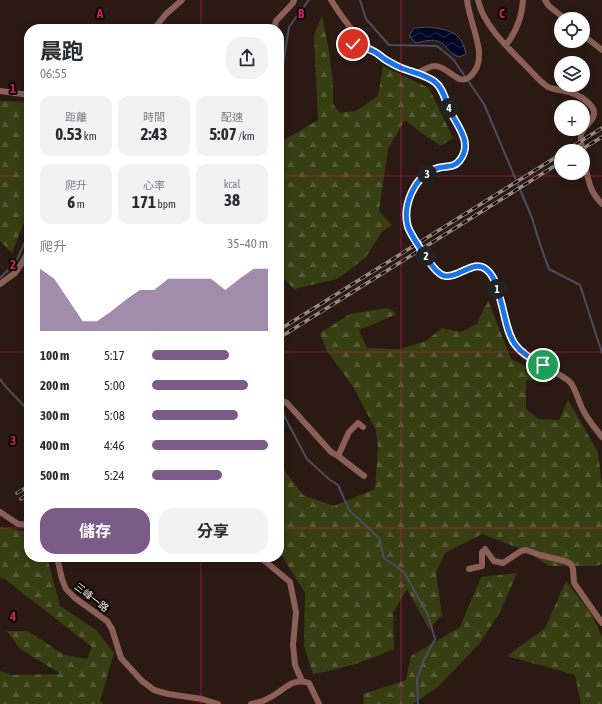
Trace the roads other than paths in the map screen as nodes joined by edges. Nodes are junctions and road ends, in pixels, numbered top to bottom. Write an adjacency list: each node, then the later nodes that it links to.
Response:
1 (182, 0): 9 (street)
2 (294, 0): 10 (street)
3 (331, 0): 14 (street)
4 (467, 0): 16 (street)
5 (478, 0): 12 (street)
6 (523, 0): 12 (street)
7 (545, 0): 8 (street)
8 (556, 12)
9 (158, 24)
10 (275, 24)
11 (590, 41): 13 (street)
12 (506, 45): 19 (street)
13 (602, 50)
14 (374, 51): 15 (street); 16 (street)
15 (343, 53)
16 (418, 73): 24 (street)
17 (0, 91): 18 (street)
18 (24, 94)
19 (602, 204)
20 (24, 259): 21 (street)
21 (0, 284)
22 (284, 402): 25 (street)
23 (363, 427): 25 (street)
24 (602, 437)
25 (338, 456): 26 (street)
26 (364, 476)
27 (0, 512): 28 (street)
28 (24, 525)
29 (58, 562): 34 (street, 三峰一路)
30 (266, 562): 33 (street)
31 (470, 569): 32 (street)
32 (602, 623)
33 (302, 681): 35 (street); 36 (street)
34 (218, 704)
35 (251, 704)
36 (319, 704)

